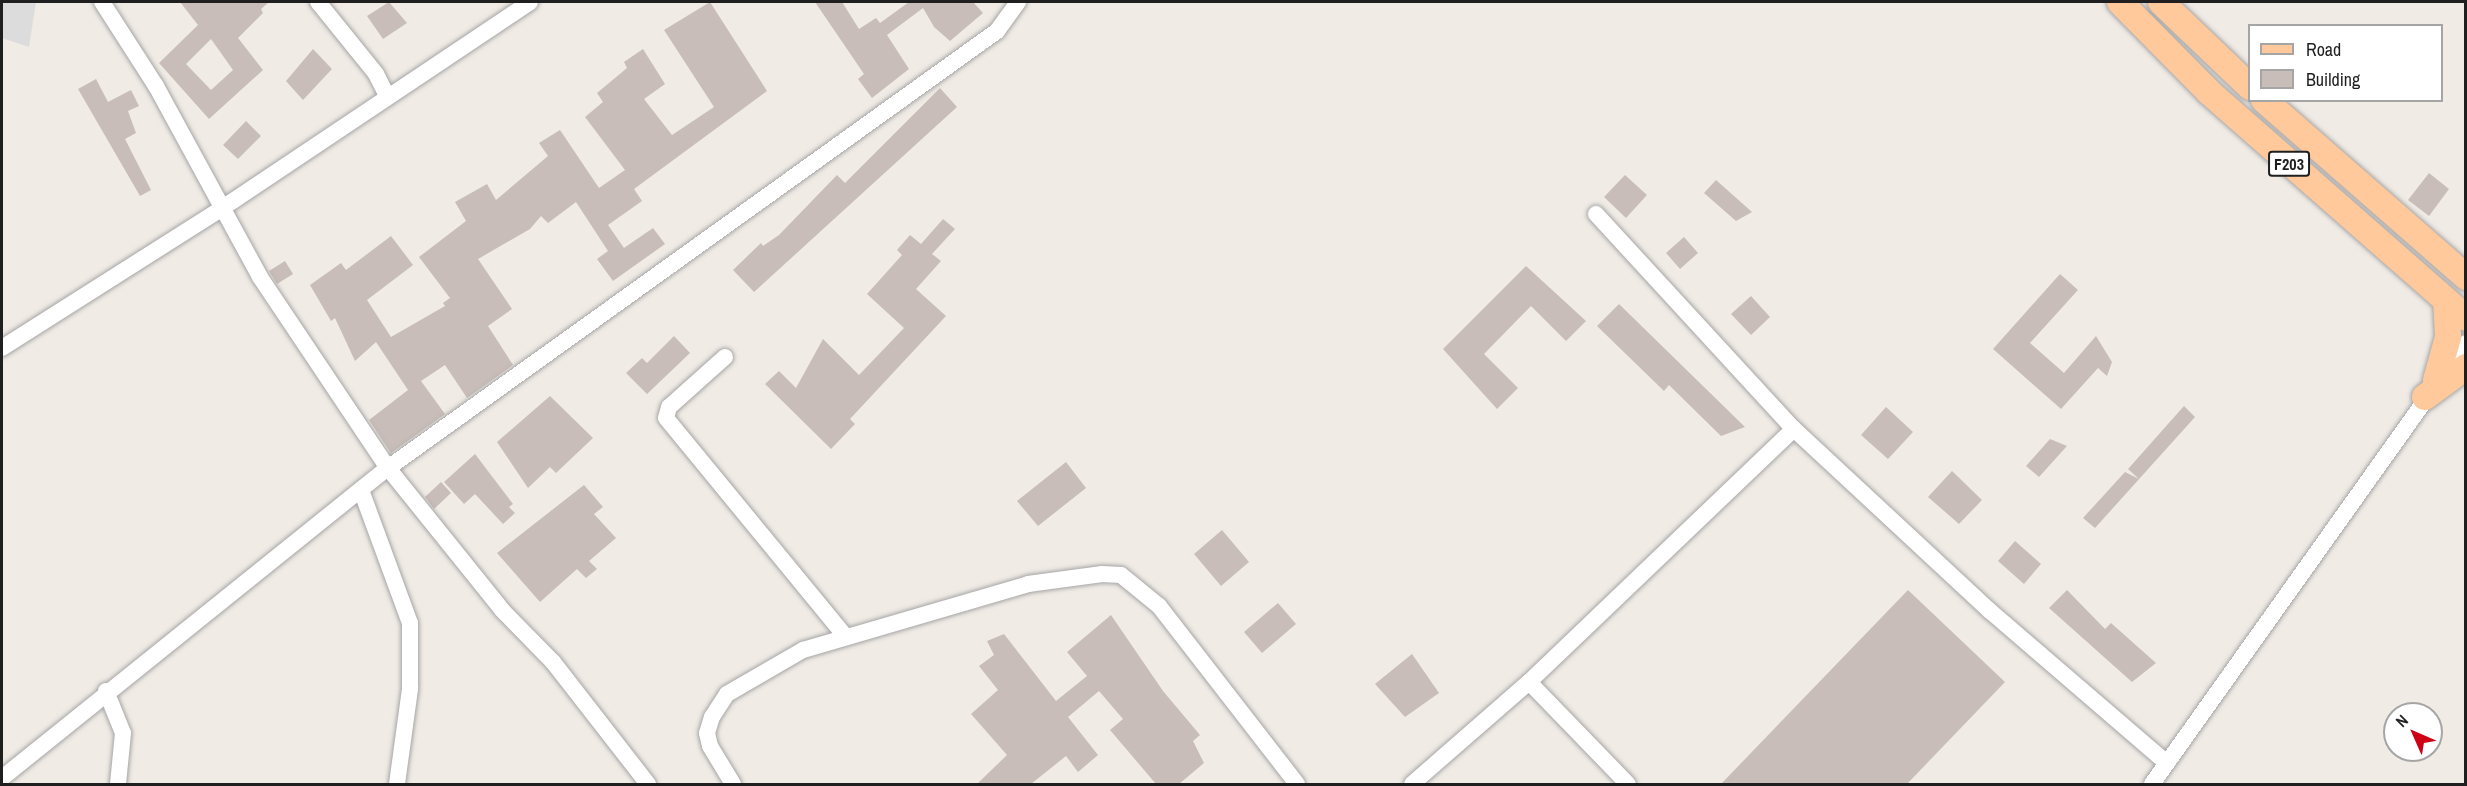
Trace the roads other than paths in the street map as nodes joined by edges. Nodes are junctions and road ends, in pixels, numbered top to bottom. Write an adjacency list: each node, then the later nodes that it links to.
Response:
1 (102, 2): 10 (street)
2 (318, 2): 8 (street)
3 (530, 2): 8 (street)
4 (1018, 2): 21 (street)
5 (2120, 2): 13 (main road, F203)
6 (2160, 2): 7 (main road)
7 (2248, 85)
8 (387, 96): 10 (street)
9 (2266, 102): 12 (main road, F203)
10 (224, 207): 16 (street); 21 (street)
11 (1596, 214): 20 (street)
12 (2466, 277)
13 (2446, 301): 14 (main road, F203); 19 (main road)
14 (2466, 318)
15 (2466, 343): 19 (street)
16 (2, 348)
17 (725, 357): 23 (street)
18 (2466, 368): 19 (main road)
19 (2431, 389): 26 (street)
20 (1794, 429): 24 (street); 26 (street)
21 (388, 468): 22 (street); 30 (street)
22 (361, 490): 25 (street); 29 (street)
23 (846, 638): 31 (street); 32 (street)
24 (1529, 682): 33 (street); 34 (street)
25 (106, 691): 27 (street); 28 (street)
26 (2167, 763): 35 (street)
27 (2, 778)
28 (118, 784)
29 (397, 784)
30 (648, 784)
31 (733, 784)
32 (1297, 784)
33 (1412, 784)
34 (1628, 784)
35 (2152, 784)

